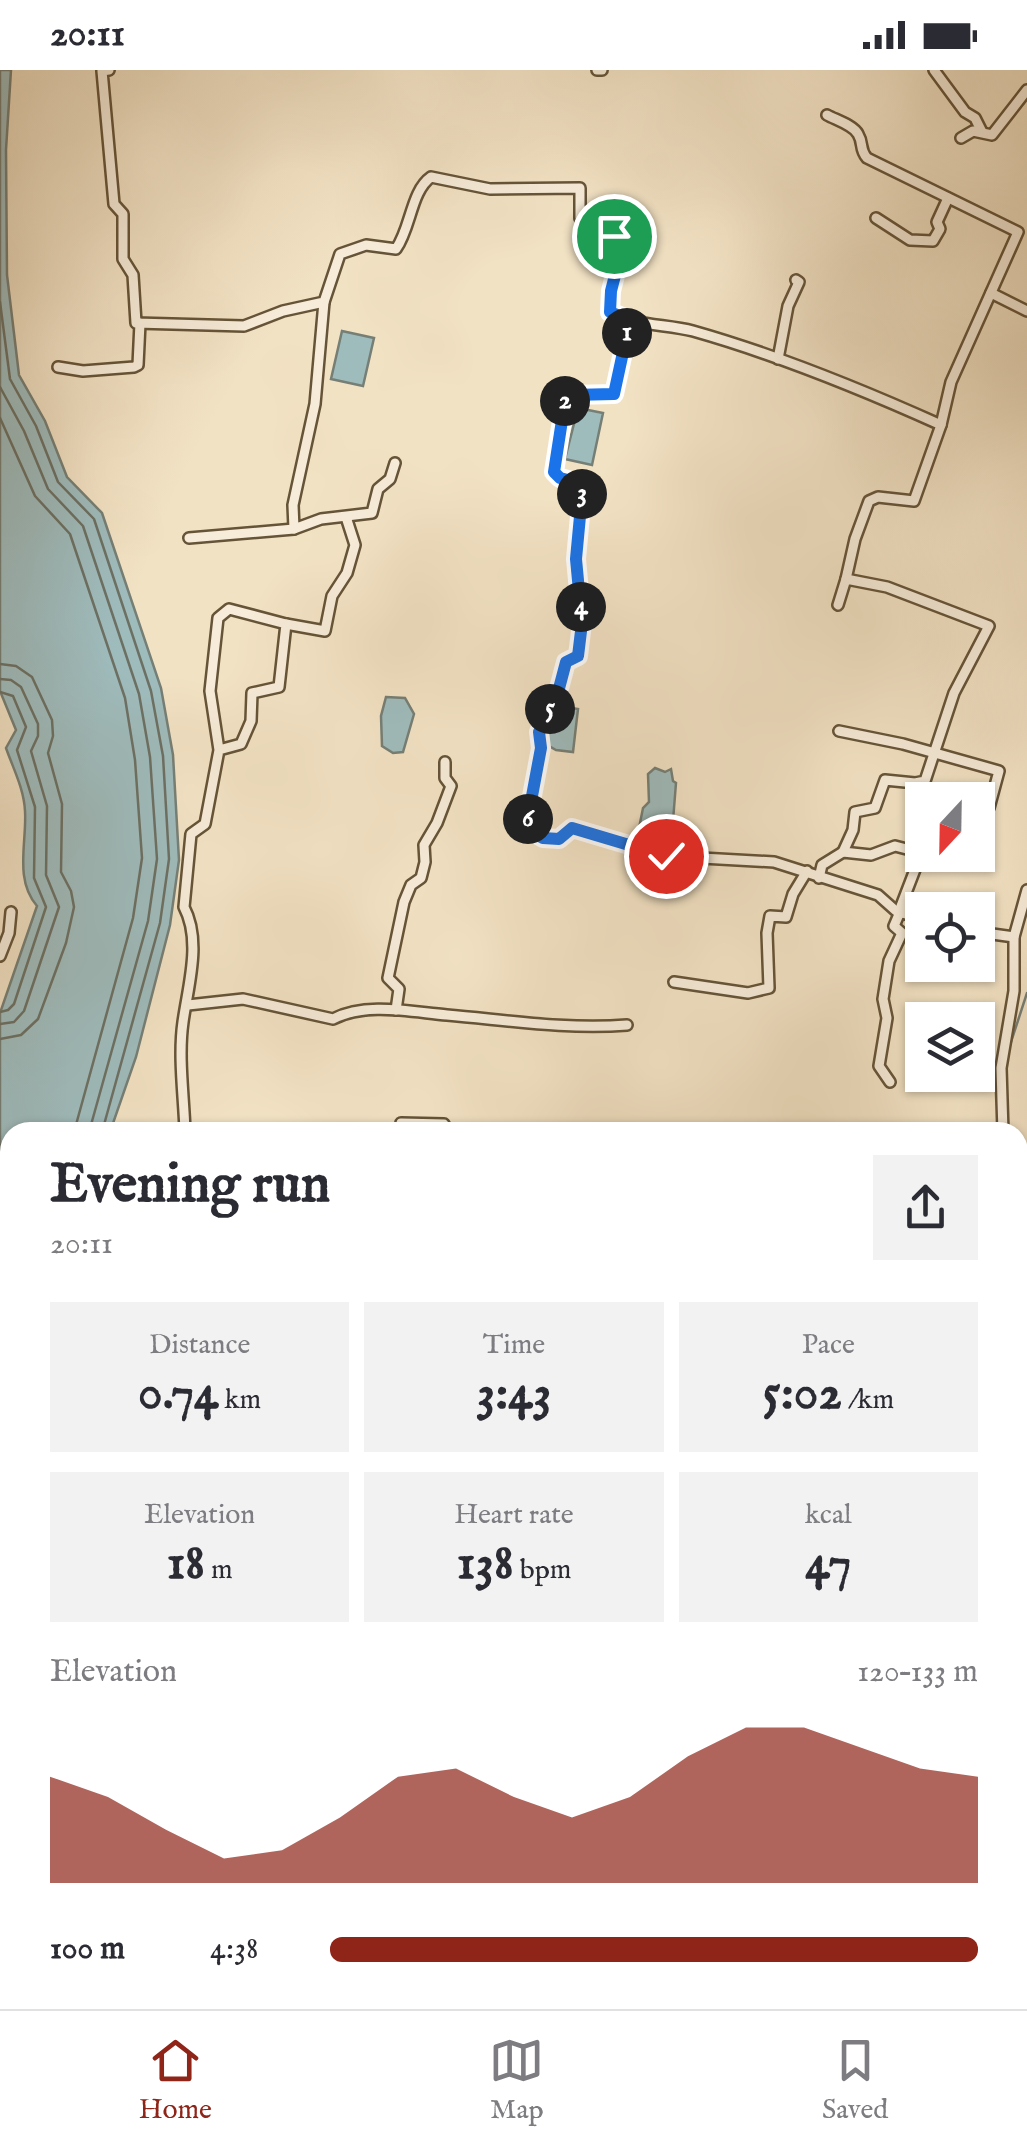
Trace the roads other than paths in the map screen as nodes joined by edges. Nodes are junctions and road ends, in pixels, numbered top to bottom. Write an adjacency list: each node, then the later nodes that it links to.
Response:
1 (109, 70): 14 (street)
2 (934, 70): 5 (street)
3 (1027, 90): 5 (street)
4 (827, 115): 7 (street)
5 (982, 132): 6 (street)
6 (962, 138)
7 (948, 198): 8 (street); 10 (street)
8 (876, 218)
9 (796, 280): 15 (street)
10 (991, 293): 12 (street); 17 (street)
11 (324, 302): 13 (street); 14 (street); 20 (street)
12 (1027, 310)
13 (630, 320): 15 (street); 32 (street)
14 (140, 323): 16 (street)
15 (778, 360): 17 (street)
16 (58, 367)
17 (941, 426): 22 (street)
18 (395, 464): 19 (street)
19 (346, 517): 20 (street); 24 (street)
20 (294, 529): 21 (street)
21 (189, 538)
22 (846, 579): 23 (street); 27 (street)
23 (838, 605)
24 (286, 624): 26 (street); 26 (street)
25 (839, 731): 27 (street)
26 (220, 750): 43 (street)
27 (934, 753): 29 (street); 31 (street)
28 (445, 762): 44 (street)
29 (995, 786)
30 (905, 849): 31 (street)
31 (843, 852): 34 (street)
32 (808, 871): 34 (street); 42 (street)
33 (915, 872): 37 (street)
34 (820, 878): 37 (street)
35 (1027, 890): 40 (street)
36 (11, 912): 41 (street)
37 (901, 912): 38 (street); 46 (street)
38 (905, 913)
39 (995, 934): 40 (street)
40 (1014, 937): 48 (street)
41 (0, 956)
42 (674, 982)
43 (188, 1005): 44 (street); 47 (street)
44 (396, 1010): 45 (street)
45 (626, 1025)
46 (890, 1082)
47 (186, 1122)
48 (1003, 1122)

